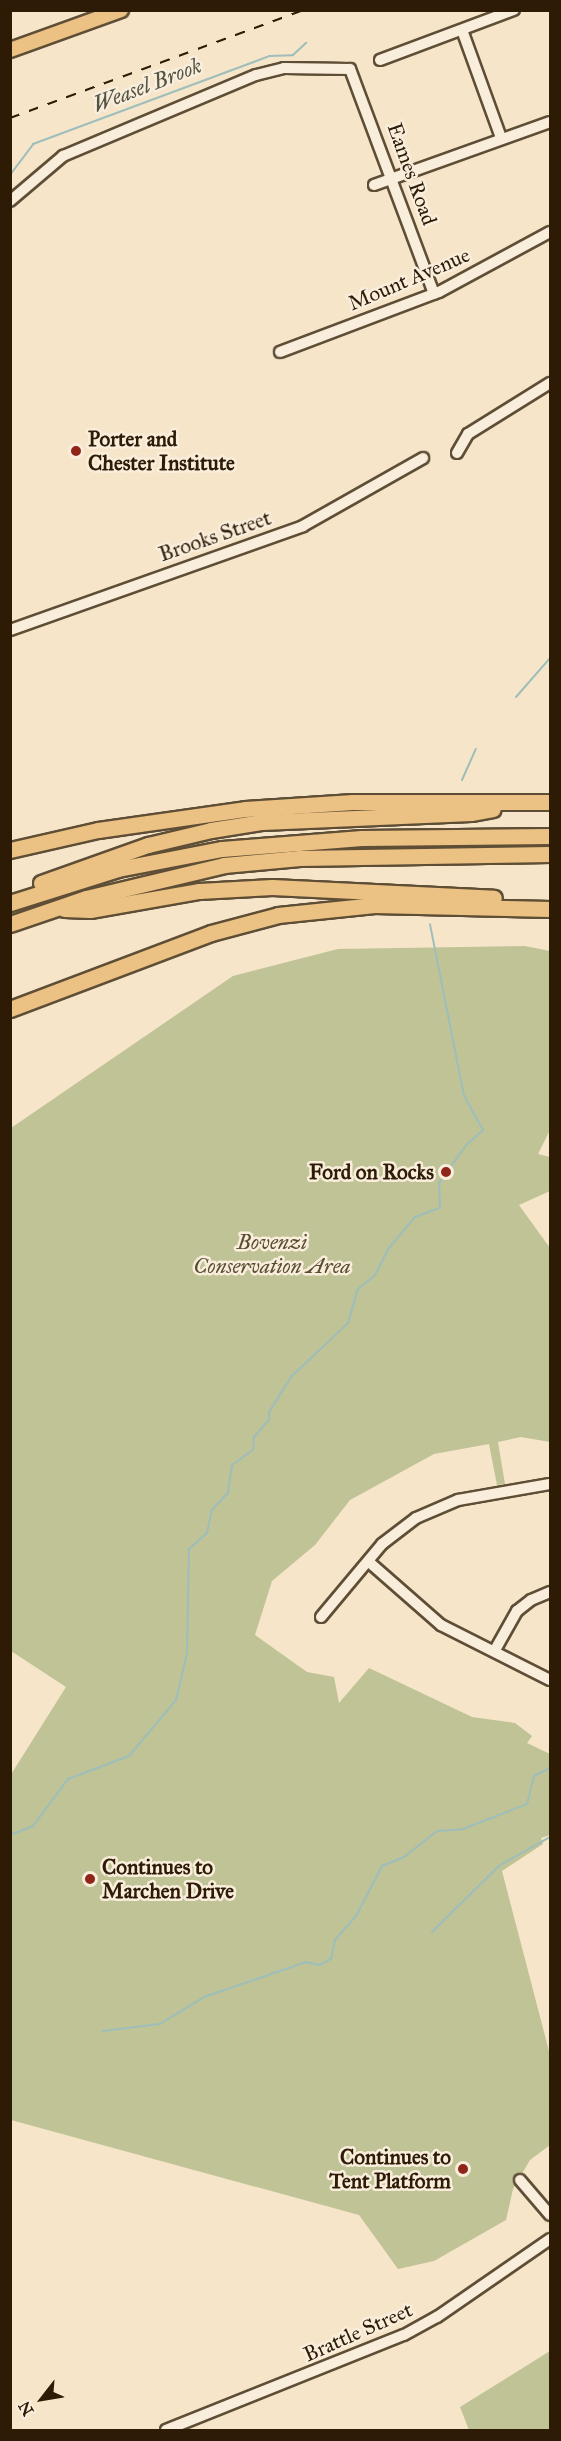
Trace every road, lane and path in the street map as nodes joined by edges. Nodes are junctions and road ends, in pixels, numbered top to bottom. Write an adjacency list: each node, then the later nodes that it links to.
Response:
1 (121, 10): 4 (main road)
2 (514, 10): 3 (street)
3 (462, 30): 5 (street); 7 (street)
4 (10, 50)
5 (380, 60)
6 (550, 122): 7 (street)
7 (501, 138): 8 (street)
8 (393, 178): 9 (street); 10 (street, Eames Road); 12 (street, Eames Road)
9 (374, 185)
10 (10, 201)
11 (550, 232): 12 (street, Mount Avenue)
12 (434, 294): 13 (street, Mount Avenue)
13 (280, 352)
14 (550, 383): 15 (street)
15 (456, 453)
16 (423, 458): 17 (street, Brooks Street)
17 (10, 630)
18 (550, 802): 19 (highway)
19 (519, 803): 21 (highway); 24 (highway)
20 (550, 836): 24 (highway)
21 (10, 850)
22 (550, 854): 25 (highway)
23 (550, 902): 25 (highway)
24 (10, 903)
25 (52, 908): 27 (highway)
26 (550, 909): 28 (highway)
27 (10, 924)
28 (10, 1009)
29 (550, 1484): 30 (street)
30 (369, 1562): 32 (street); 33 (street)
31 (550, 1592): 33 (street)
32 (321, 1617)
33 (495, 1650): 34 (street)
34 (550, 1680)
35 (520, 2180): 36 (street)
36 (550, 2215)
37 (550, 2239): 38 (street, Brattle Street)
38 (166, 2430)

